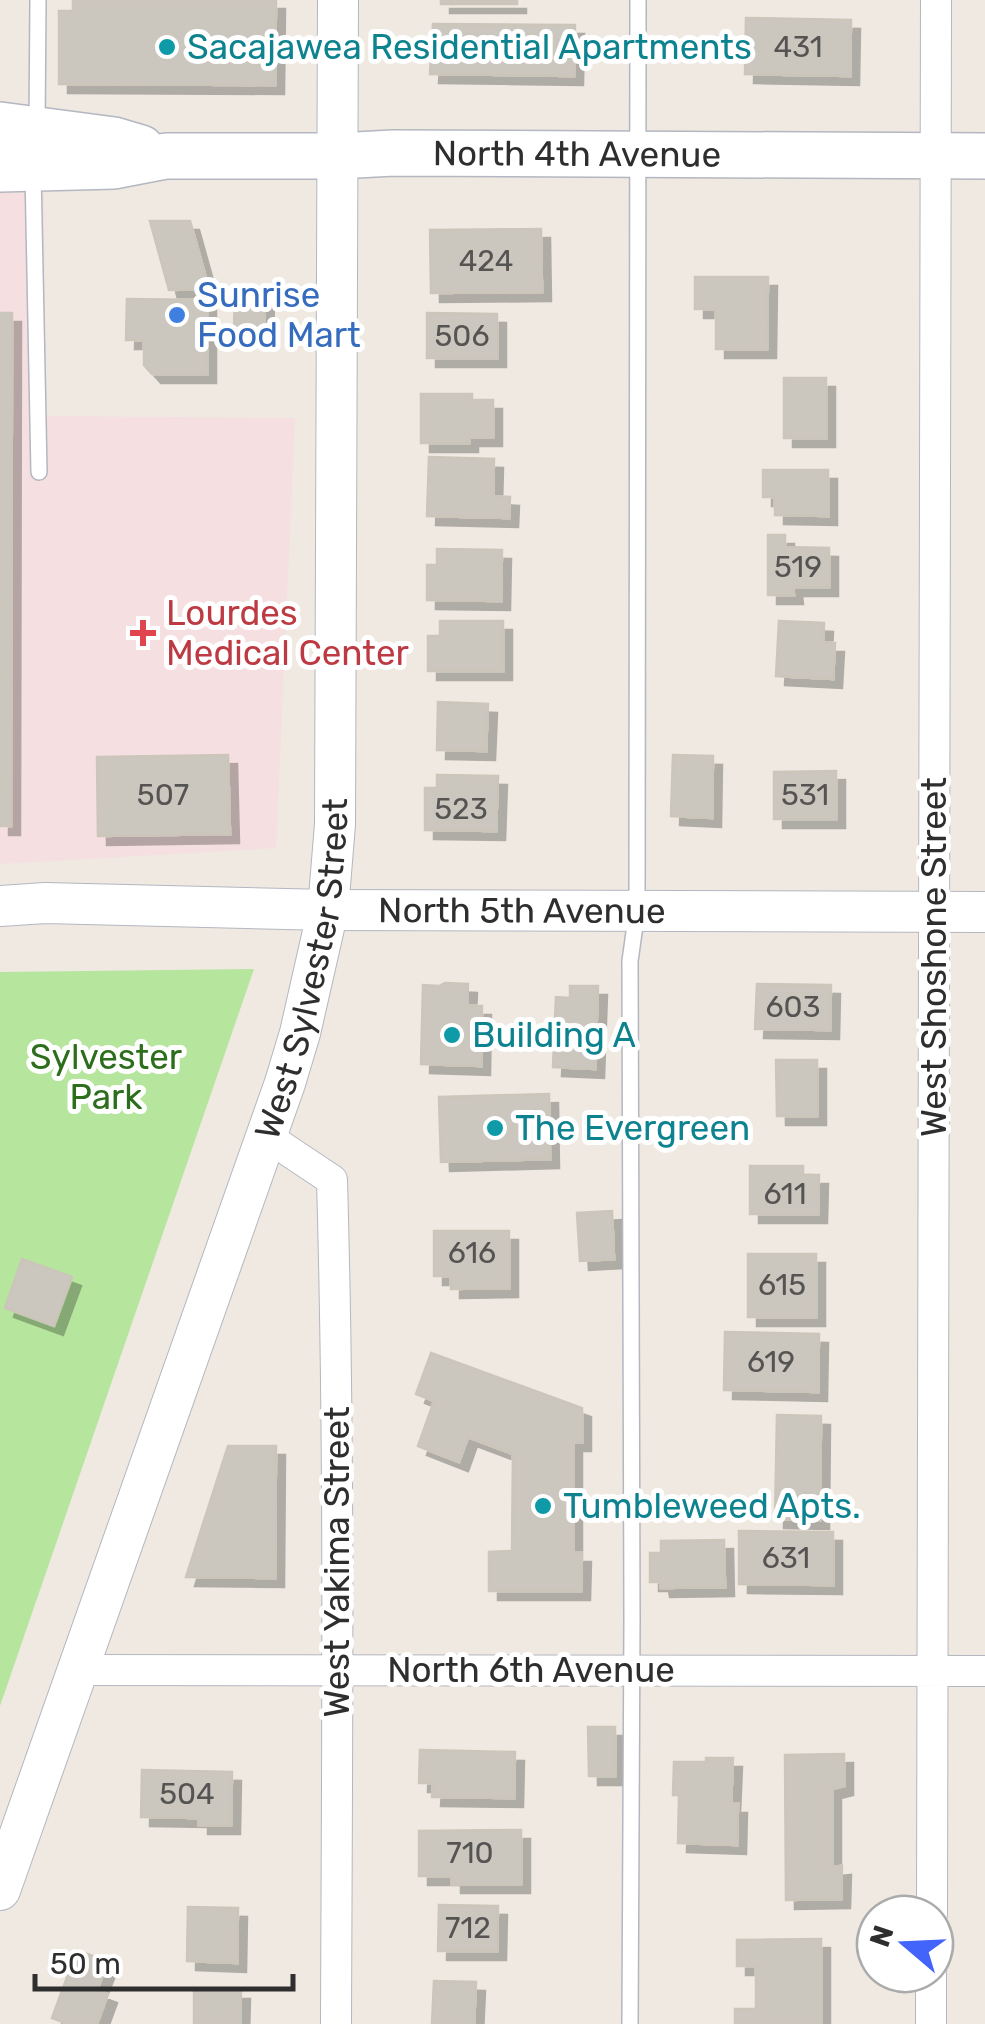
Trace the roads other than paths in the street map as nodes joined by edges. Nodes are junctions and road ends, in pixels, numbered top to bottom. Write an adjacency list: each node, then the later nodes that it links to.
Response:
1 (38, 0): 5 (lane)
2 (338, 0): 6 (street, West Sylvester Street)
3 (638, 0): 7 (lane)
4 (936, 0): 9 (street, West Shoshone Street)
5 (17, 148): 6 (main road, North 4th Avenue); 10 (lane)
6 (338, 156): 7 (main road, North 4th Avenue); 12 (street, West Sylvester Street)
7 (638, 156): 9 (main road, North 4th Avenue); 13 (lane)
8 (985, 156): 9 (main road, North 4th Avenue)
9 (936, 157): 14 (street, West Shoshone Street)
10 (39, 472)
11 (0, 906): 12 (street, North 5th Avenue)
12 (328, 910): 13 (street, North 5th Avenue); 16 (street, West Sylvester Street)
13 (637, 911): 14 (street, North 5th Avenue); 19 (lane)
14 (934, 912): 15 (street, North 5th Avenue); 20 (street, West Shoshone Street)
15 (985, 912)
16 (266, 1136): 17 (street, West Sylvester Street); 18 (street, West Yakima Street)
17 (78, 1670): 18 (street, North 6th Avenue); 22 (street, West Sylvester Street)
18 (338, 1670): 19 (street, North 6th Avenue); 25 (street, West Yakima Street)
19 (632, 1670): 20 (street, North 6th Avenue); 26 (lane)
20 (932, 1671): 21 (street, North 6th Avenue); 23 (street, West Shoshone Street)
21 (985, 1671)
22 (0, 1890)
23 (932, 1894)
24 (932, 1994): 27 (street)
25 (336, 2024)
26 (630, 2024)
27 (931, 2024)

